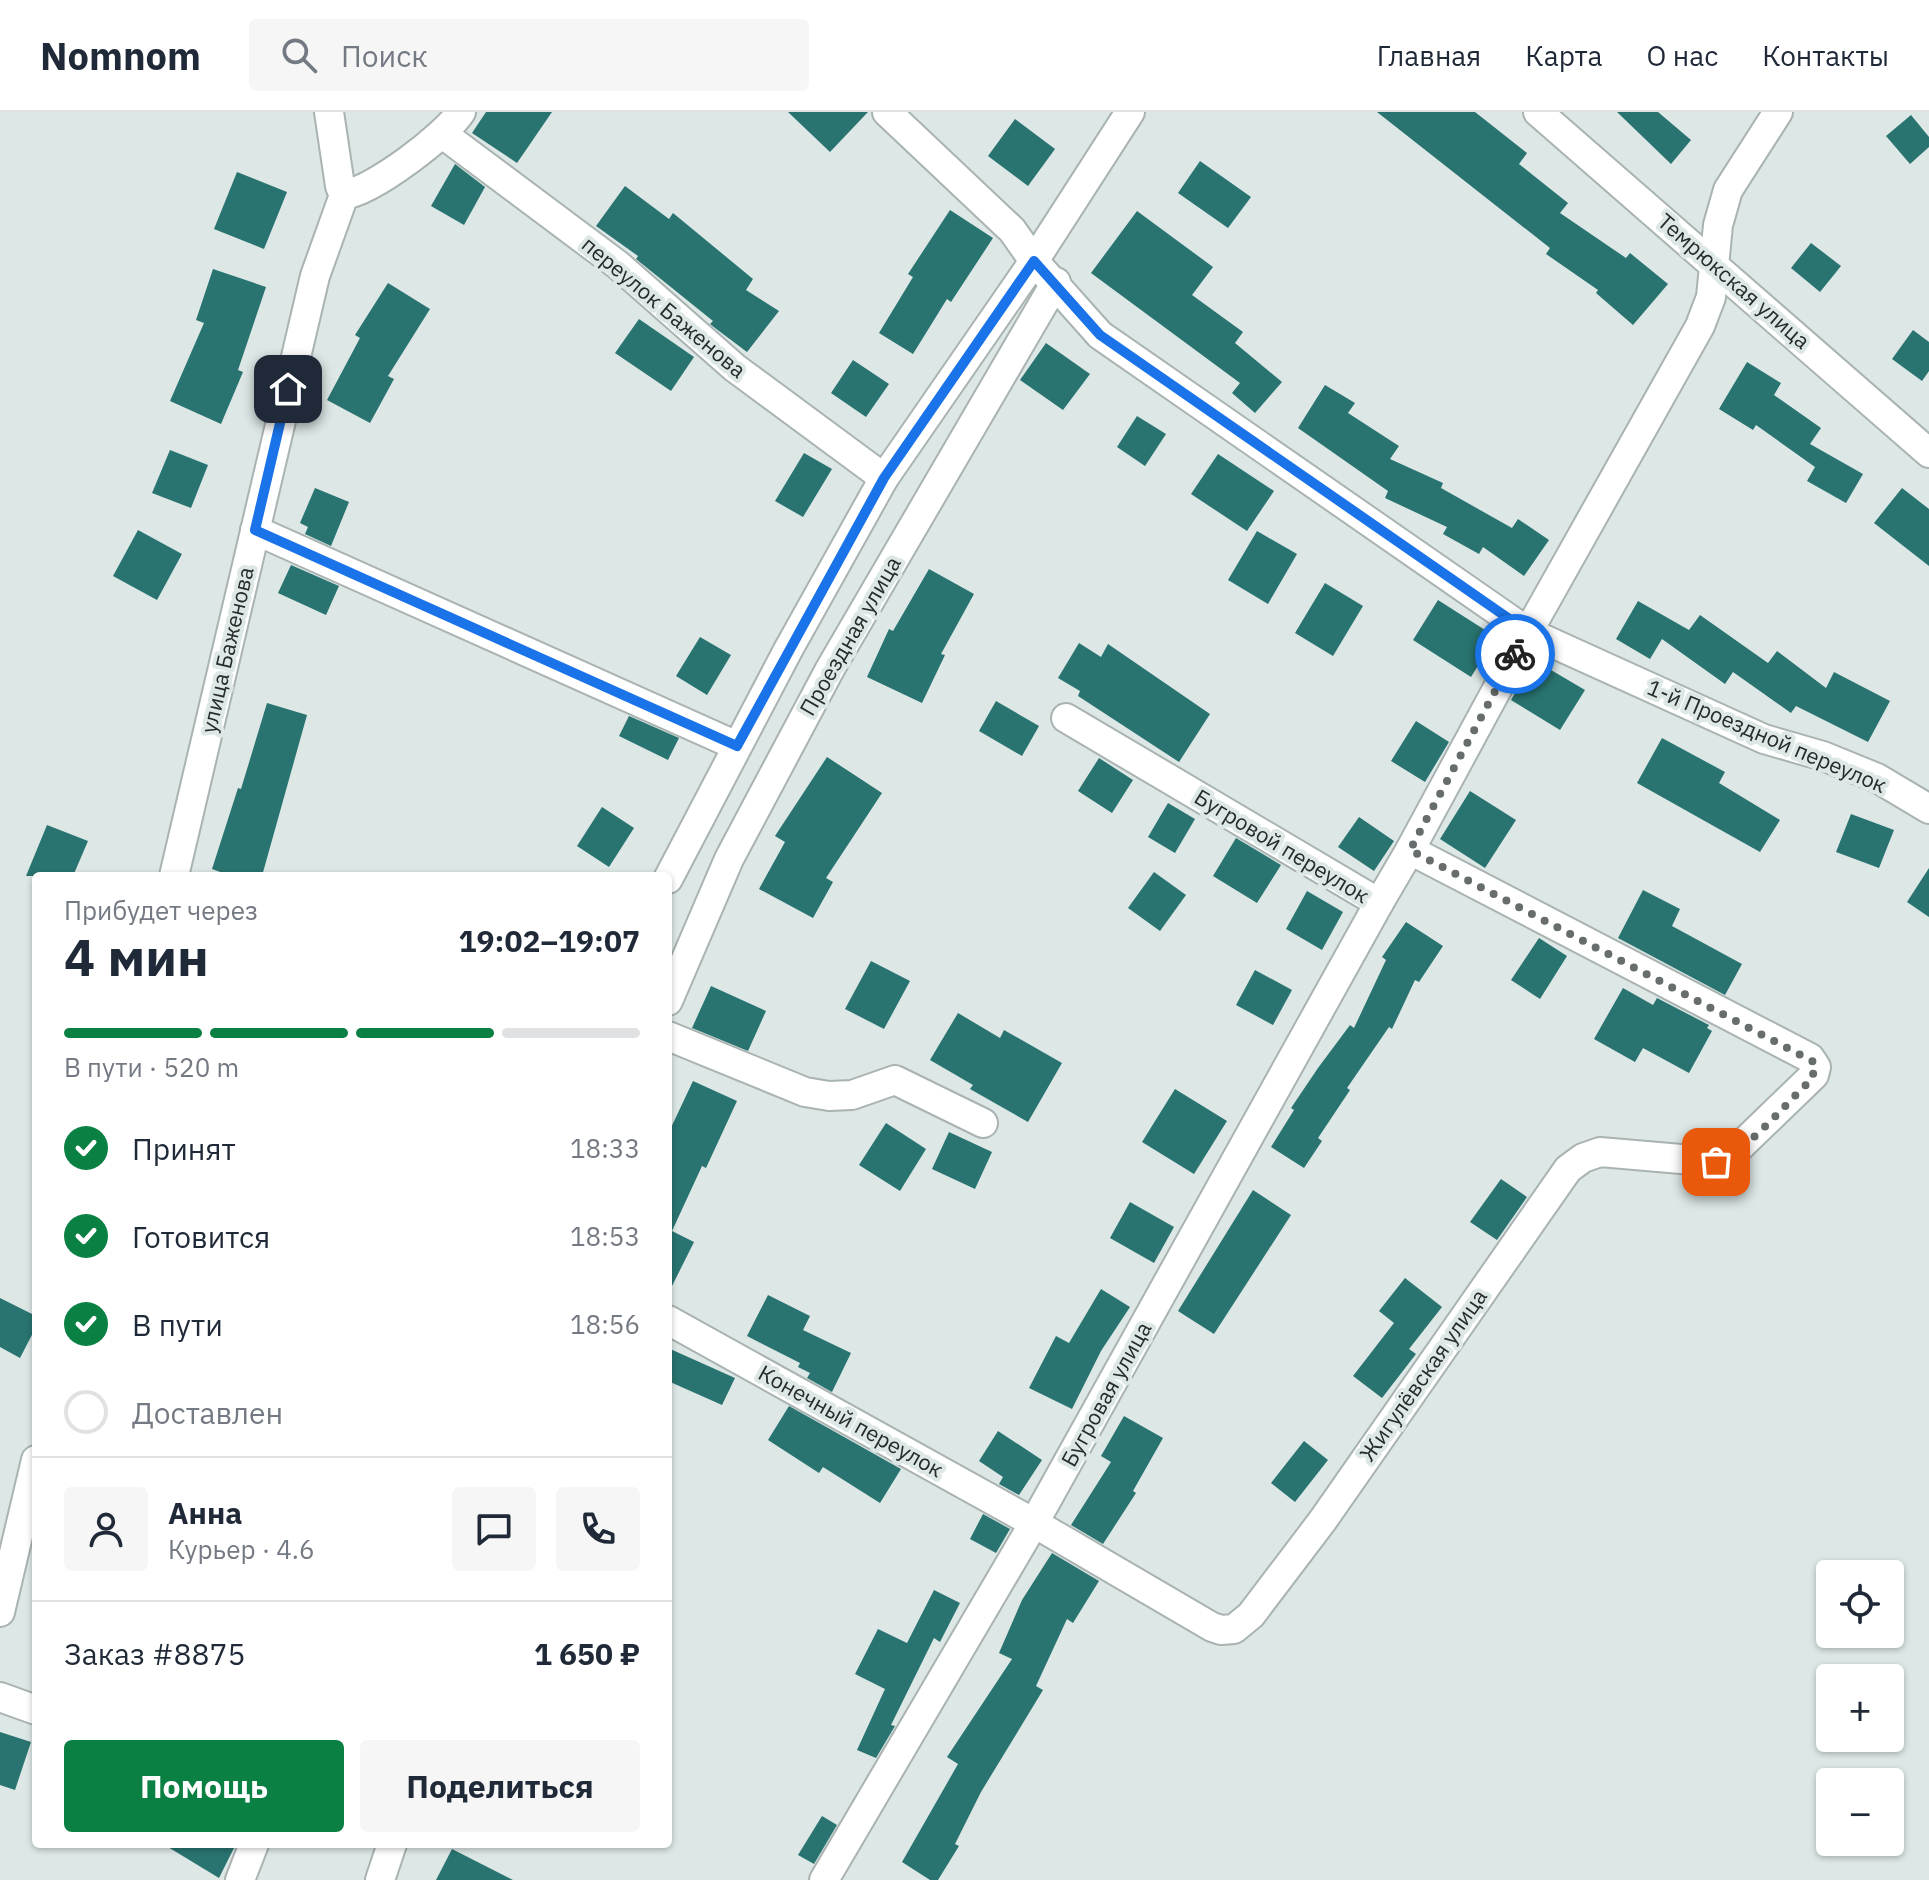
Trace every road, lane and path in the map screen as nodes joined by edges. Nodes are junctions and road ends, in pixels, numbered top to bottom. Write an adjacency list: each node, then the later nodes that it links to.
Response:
1 (329, 112): 8 (street)
2 (461, 112): 7 (street)
3 (887, 112): 9 (street, 1-й Проездной переулок)
4 (1130, 112): 9 (street, Проездная улица)
5 (1538, 112): 10 (street, Темрюкская улица)
6 (1778, 112): 10 (street)
7 (444, 135): 8 (street); 13 (street, переулок Баженова)
8 (344, 195): 14 (street, улица Баженова)
9 (1034, 261): 11 (street, 1-й Проездной переулок); 13 (street, Проездная улица)
10 (1713, 262): 12 (street, Темрюкская улица); 15 (street)
11 (1056, 282): 15 (street, 1-й Проездной переулок); 23 (street, Проездная улица)
12 (1929, 453)
13 (884, 478): 17 (street, Проездная улица)
14 (255, 530): 17 (street); 20 (street, улица Баженова)
15 (1528, 632): 18 (street, 1-й Проездной переулок); 19 (street)
16 (1066, 718): 22 (street, Бугровой переулок)
17 (737, 746): 21 (street, Проездная улица)
18 (1929, 809)
19 (1410, 850): 22 (street, Бугровой переулок); 28 (street, Жигулёвская улица)
20 (175, 872)
21 (672, 872)
22 (1379, 903): 28 (street, Бугровая улица)
23 (672, 992)
24 (672, 1038): 25 (street)
25 (983, 1123)
26 (672, 1322): 28 (street, Конечный переулок)
27 (32, 1477): 29 (street)
28 (1034, 1523): 36 (street, Бугровая улица)
29 (0, 1612)
30 (0, 1697): 31 (street)
31 (32, 1709)
32 (252, 1848): 34 (street)
33 (391, 1848): 35 (street)
34 (240, 1880)
35 (380, 1880)
36 (824, 1880)

